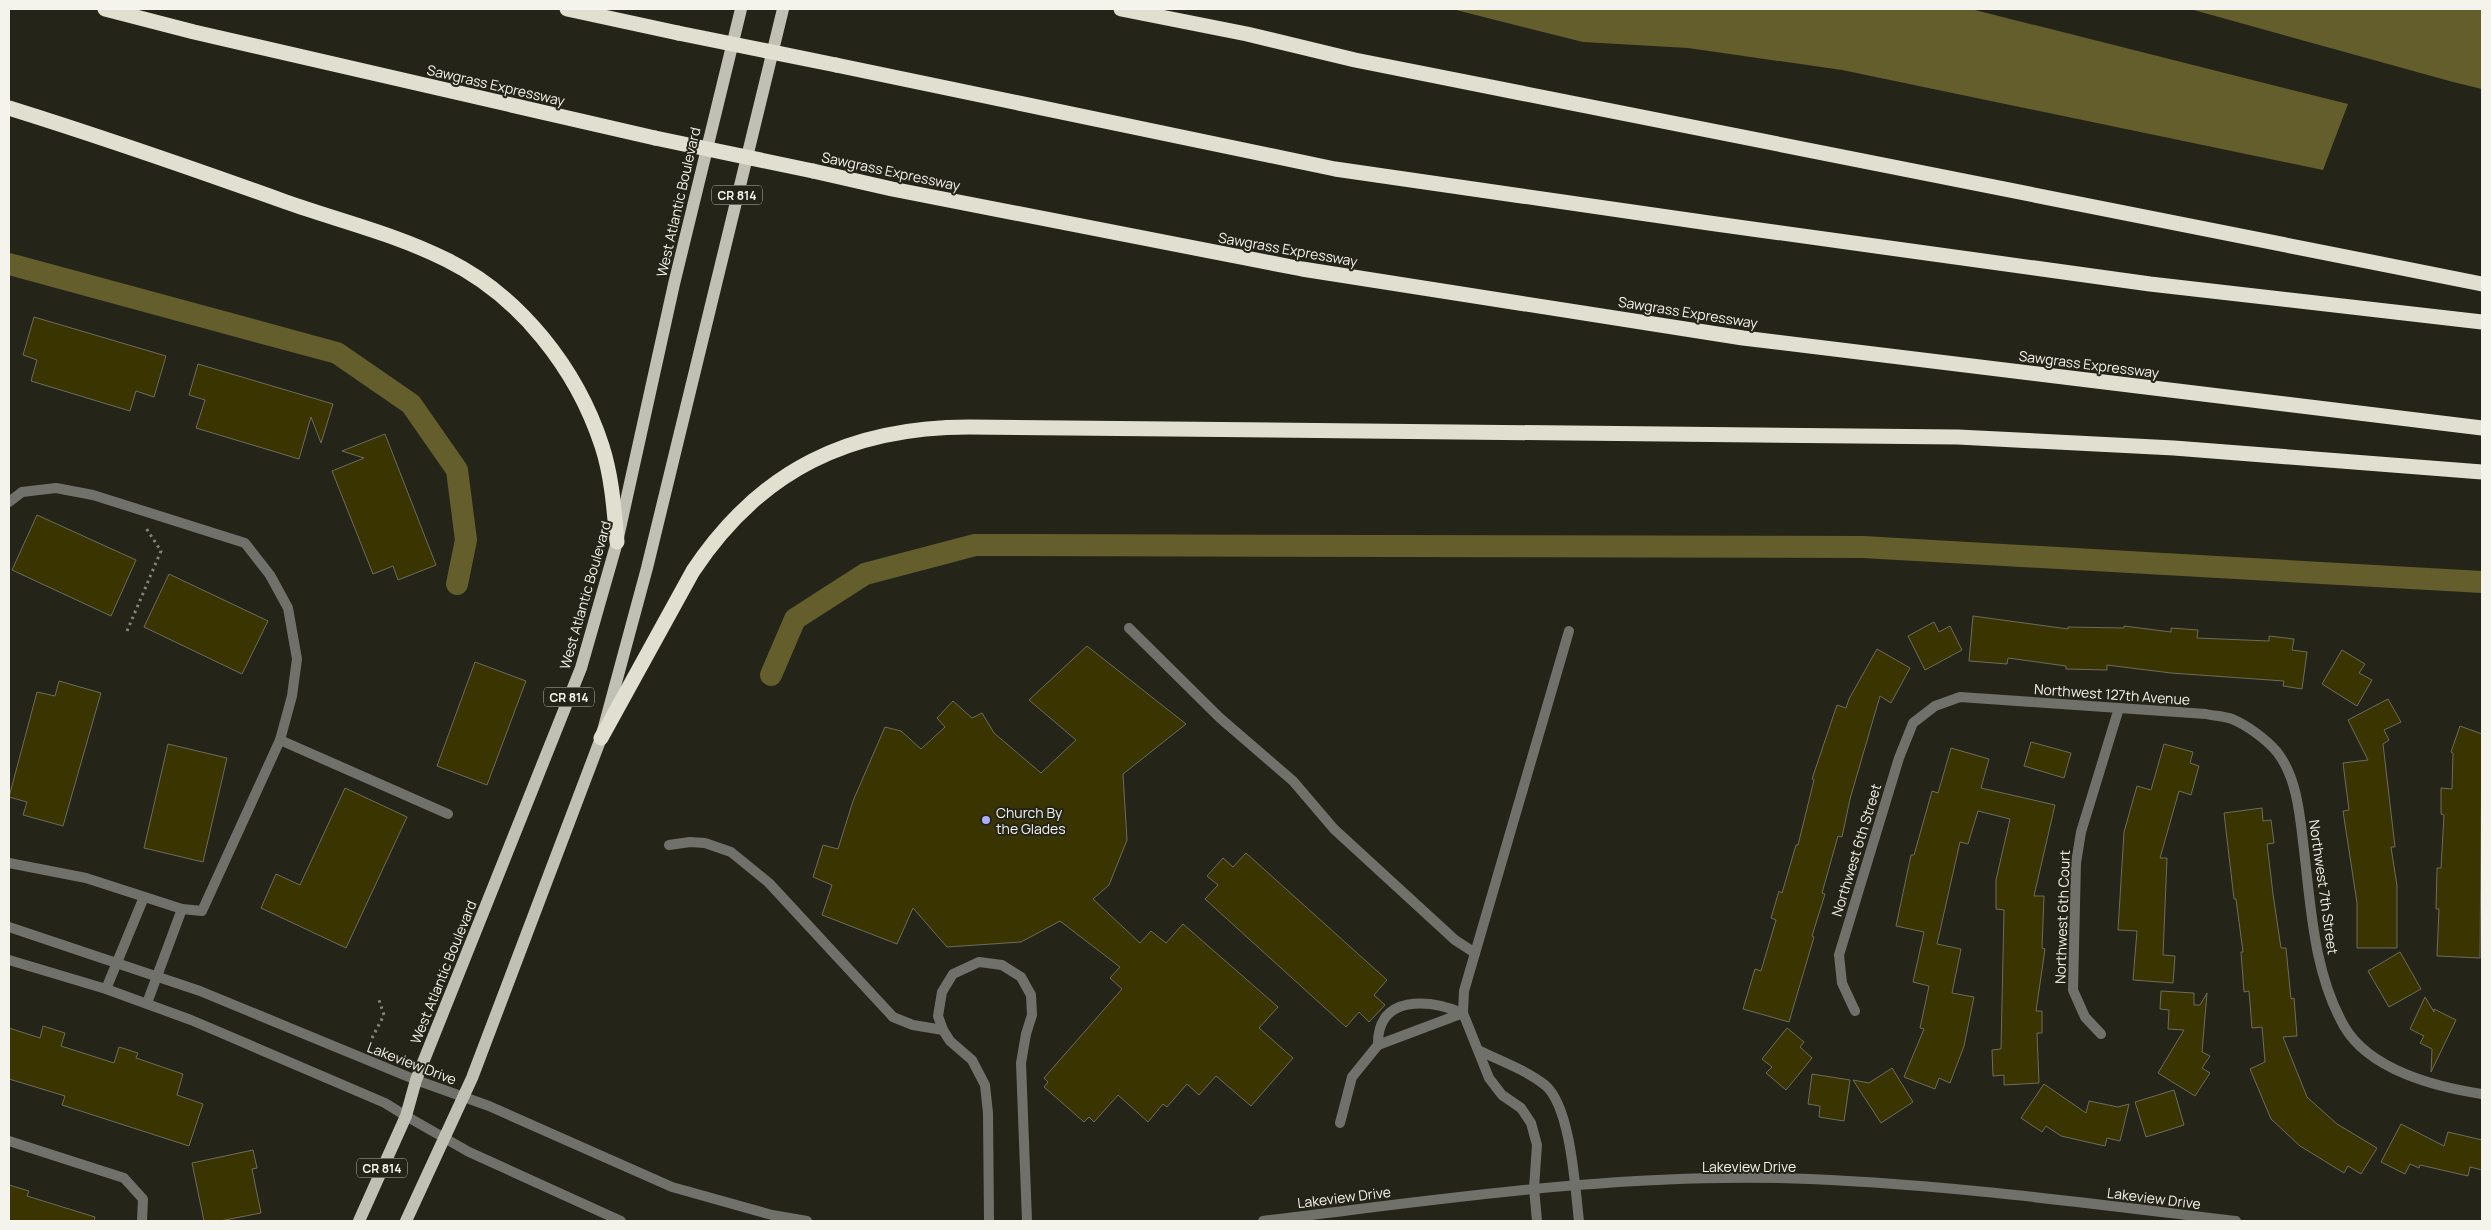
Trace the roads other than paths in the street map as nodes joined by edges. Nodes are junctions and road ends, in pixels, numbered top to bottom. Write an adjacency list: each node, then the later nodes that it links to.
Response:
1 (105, 9): 9 (highway, Sawgrass Expressway, bridge)
2 (567, 9): 8 (highway, bridge)
3 (741, 9): 12 (main road, West Atlantic Boulevard / CR 814)
4 (782, 9): 17 (main road, CR 814)
5 (1121, 9): 7 (highway)
6 (9, 108): 12 (highway)
7 (2482, 284)
8 (2482, 322)
9 (2482, 428)
10 (2482, 472): 17 (highway)
11 (9, 502): 18 (street)
12 (617, 542): 38 (main road, West Atlantic Boulevard / CR 814)
13 (1130, 628): 26 (street)
14 (1569, 631): 26 (street)
15 (1935, 706): 16 (street, Northwest 127th Avenue); 32 (street, Northwest 6th Street)
16 (2119, 708): 19 (street, Northwest 127th Avenue); 35 (street, Northwest 6th Court)
17 (601, 738): 40 (main road, CR 814)
18 (280, 740): 20 (street); 24 (street)
19 (2277, 752): 39 (street, Northwest 7th Street)
20 (448, 814)
21 (669, 845): 34 (street)
22 (9, 864): 23 (street)
23 (144, 897): 24 (street); 28 (street)
24 (182, 909): 29 (street)
25 (9, 927): 28 (street, Lakeview Drive)
26 (1475, 953): 33 (street)
27 (9, 960): 30 (street)
28 (117, 962): 29 (street, Lakeview Drive); 30 (street)
29 (158, 976): 31 (street); 38 (street, Lakeview Drive)
30 (106, 990): 31 (street)
31 (147, 1003): 41 (street)
32 (1855, 1011)
33 (1464, 1013): 36 (street); 36 (street); 37 (street)
34 (943, 1030): 53 (street); 54 (street)
35 (2101, 1034)
36 (1378, 1045): 42 (street)
37 (1480, 1051): 45 (street); 46 (street)
38 (416, 1080): 40 (street, Lakeview Drive); 41 (main road, West Atlantic Boulevard / CR 814)
39 (2482, 1094)
40 (463, 1097): 43 (main road, CR 814); 52 (street, Lakeview Drive)
41 (406, 1116): 43 (street); 49 (main road, West Atlantic Boulevard / CR 814)
42 (1340, 1123)
43 (445, 1138): 50 (main road, CR 814); 51 (street)
44 (9, 1141): 48 (street)
45 (1574, 1184): 46 (street, Lakeview Drive); 47 (street, Lakeview Drive); 57 (street)
46 (1534, 1188): 55 (street, Lakeview Drive); 56 (street)
47 (2191, 1219): 58 (street, Lakeview Drive)
48 (142, 1221)
49 (359, 1221)
50 (406, 1221)
51 (621, 1221)
52 (807, 1221)
53 (989, 1221)
54 (1027, 1221)
55 (1263, 1221)
56 (1537, 1221)
57 (1579, 1221)
58 (2236, 1221)

